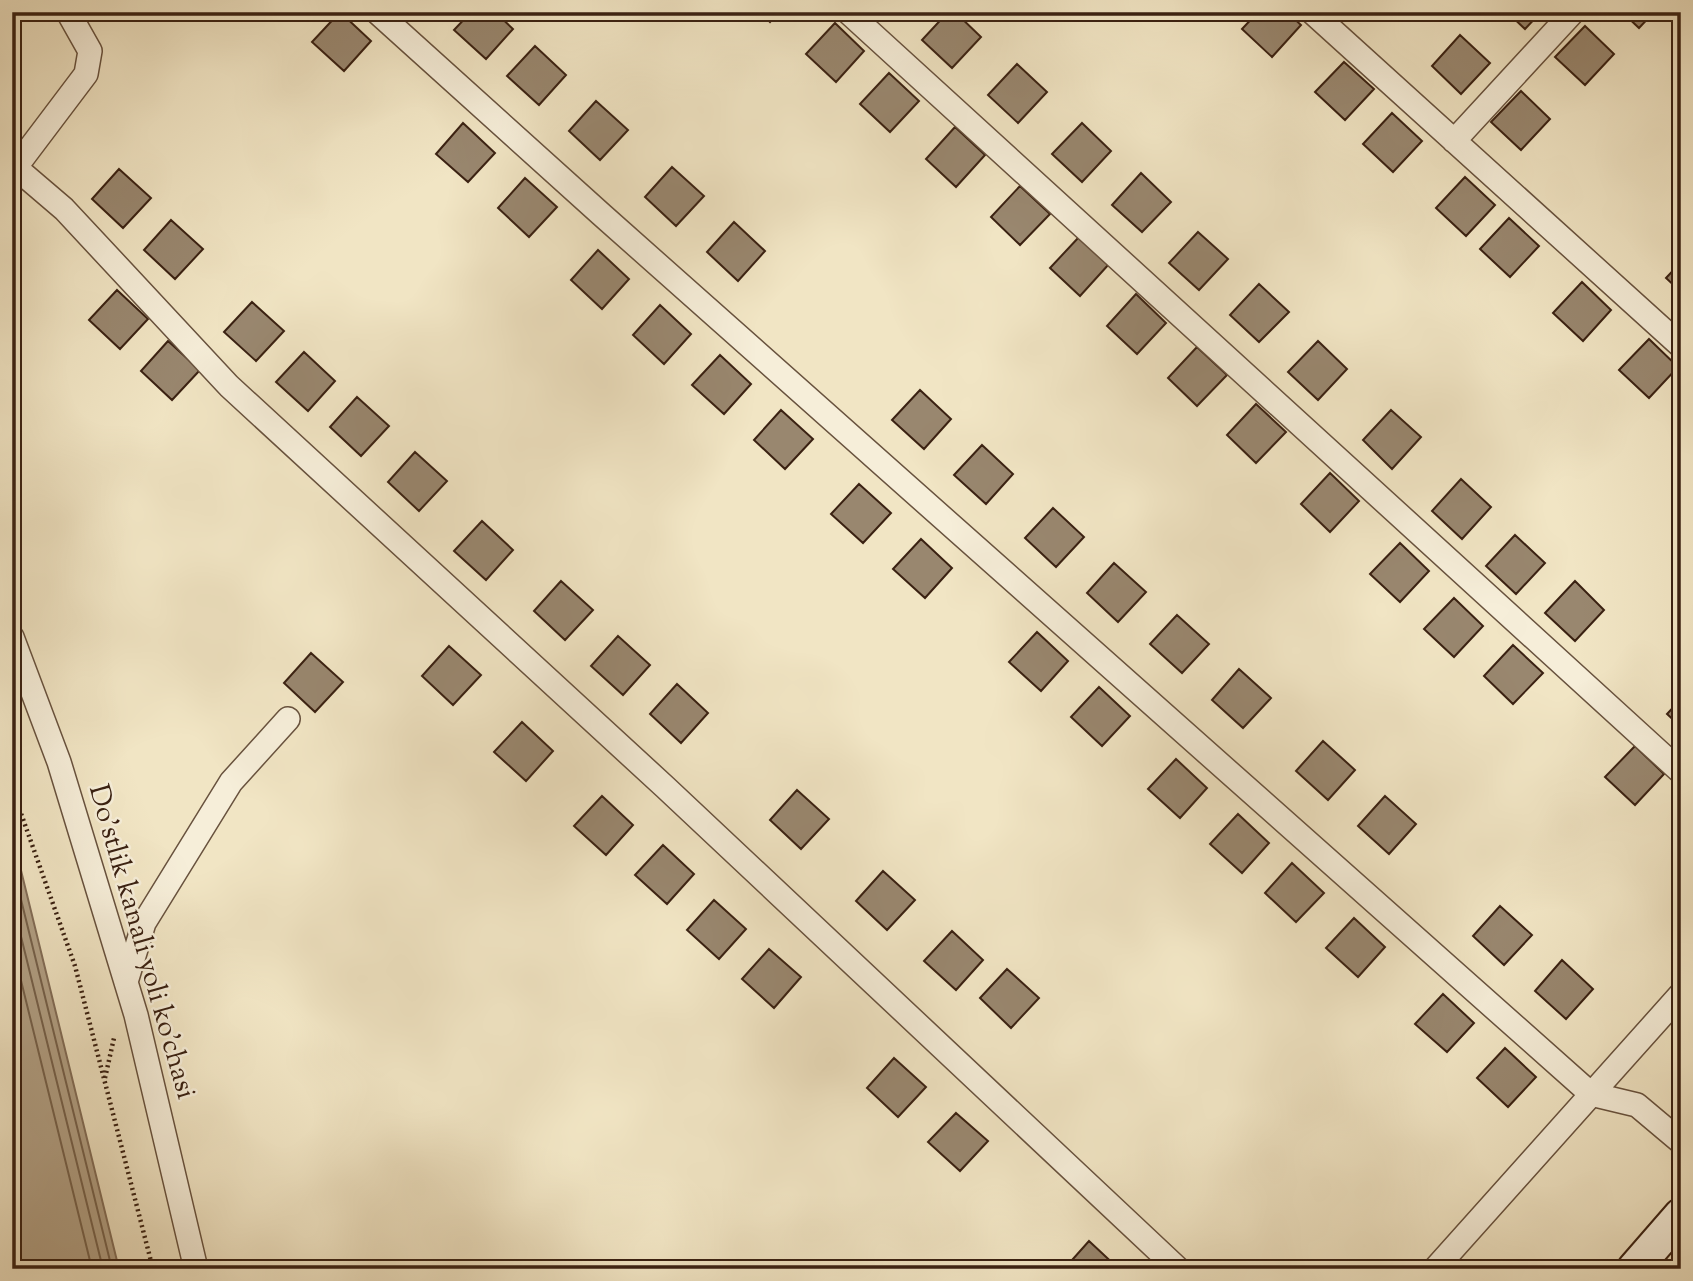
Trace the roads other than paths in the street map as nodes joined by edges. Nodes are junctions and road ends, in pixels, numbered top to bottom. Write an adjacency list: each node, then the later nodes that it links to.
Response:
1 (68, 12): 7 (street)
2 (377, 12): 14 (street)
3 (848, 12): 11 (street)
4 (1312, 12): 6 (street)
5 (1573, 12): 6 (street)
6 (1454, 141): 8 (street)
7 (14, 170): 18 (street)
8 (1681, 346)
9 (12, 637): 12 (street, Do'stlik kanali yoli ko'chasi)
10 (288, 719): 12 (street)
11 (1681, 772)
12 (126, 982): 17 (street, Do'stlik kanali yoli ko'chasi)
13 (1681, 993): 14 (street)
14 (1591, 1094): 15 (street); 19 (street)
15 (1681, 1142)
16 (1681, 1215): 20 (main road)
17 (196, 1269)
18 (1178, 1269)
19 (1435, 1269)
20 (1634, 1269)

